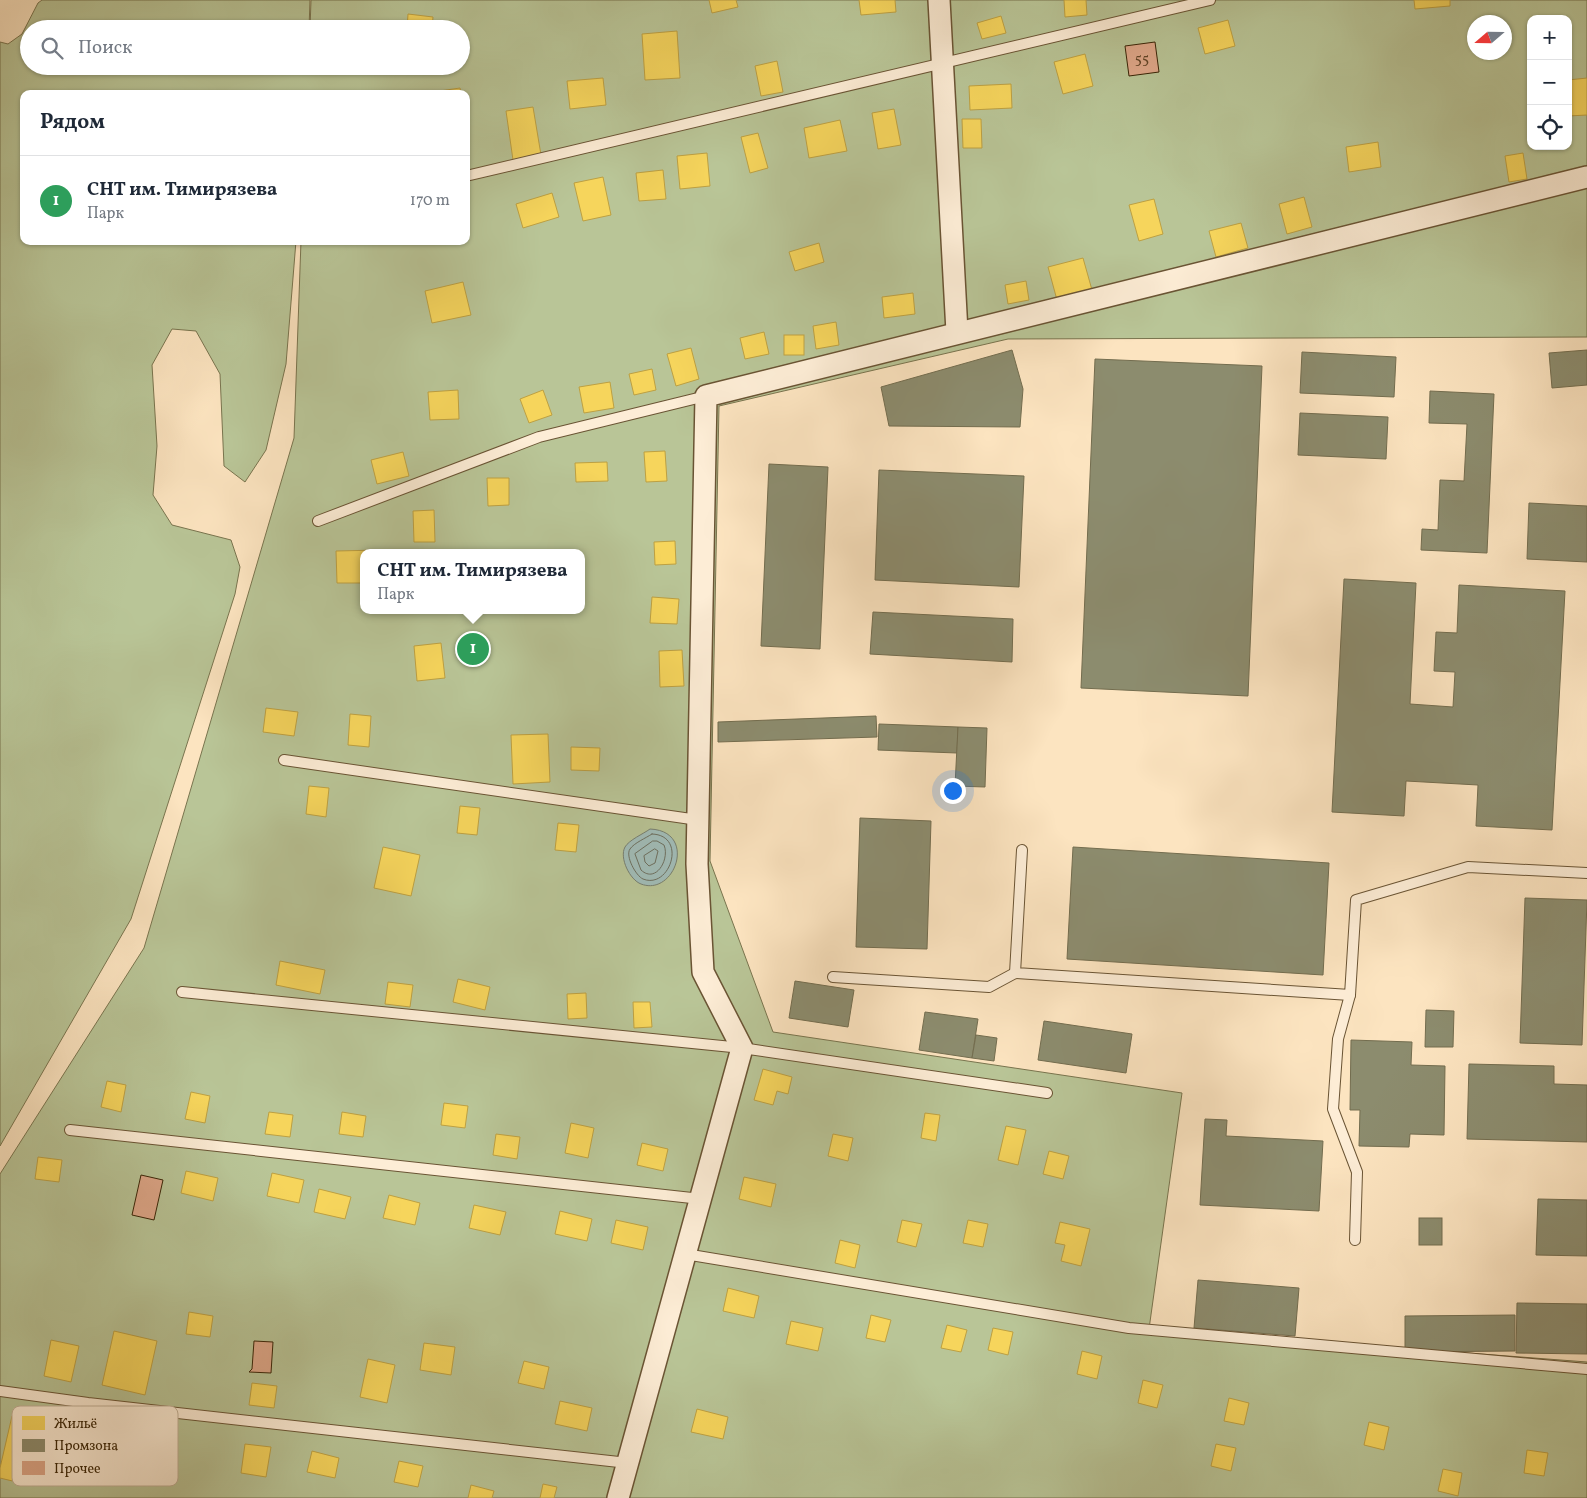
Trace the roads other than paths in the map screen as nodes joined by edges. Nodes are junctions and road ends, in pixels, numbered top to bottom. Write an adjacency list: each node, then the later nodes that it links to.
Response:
1 (939, 0): 3 (street)
2 (1210, 0): 3 (lane)
3 (942, 64): 4 (lane); 6 (street)
4 (470, 175)
5 (1587, 178): 6 (street)
6 (957, 332): 7 (street)
7 (706, 396): 8 (lane); 10 (street)
8 (318, 521)
9 (284, 760): 10 (lane)
10 (698, 820): 17 (street)
11 (1022, 850): 13 (lane)
12 (1587, 873): 16 (lane)
13 (1015, 973): 14 (lane); 16 (lane)
14 (833, 977)
15 (182, 992): 17 (lane)
16 (1350, 994): 21 (lane)
17 (742, 1048): 18 (lane); 20 (street)
18 (1047, 1093)
19 (70, 1130): 20 (lane)
20 (701, 1198): 22 (street)
21 (1355, 1240)
22 (685, 1254): 23 (lane); 27 (street)
23 (1587, 1370)
24 (0, 1391): 25 (lane)
25 (115, 1406)
26 (178, 1413): 27 (lane)
27 (628, 1463): 28 (street)
28 (618, 1498)

